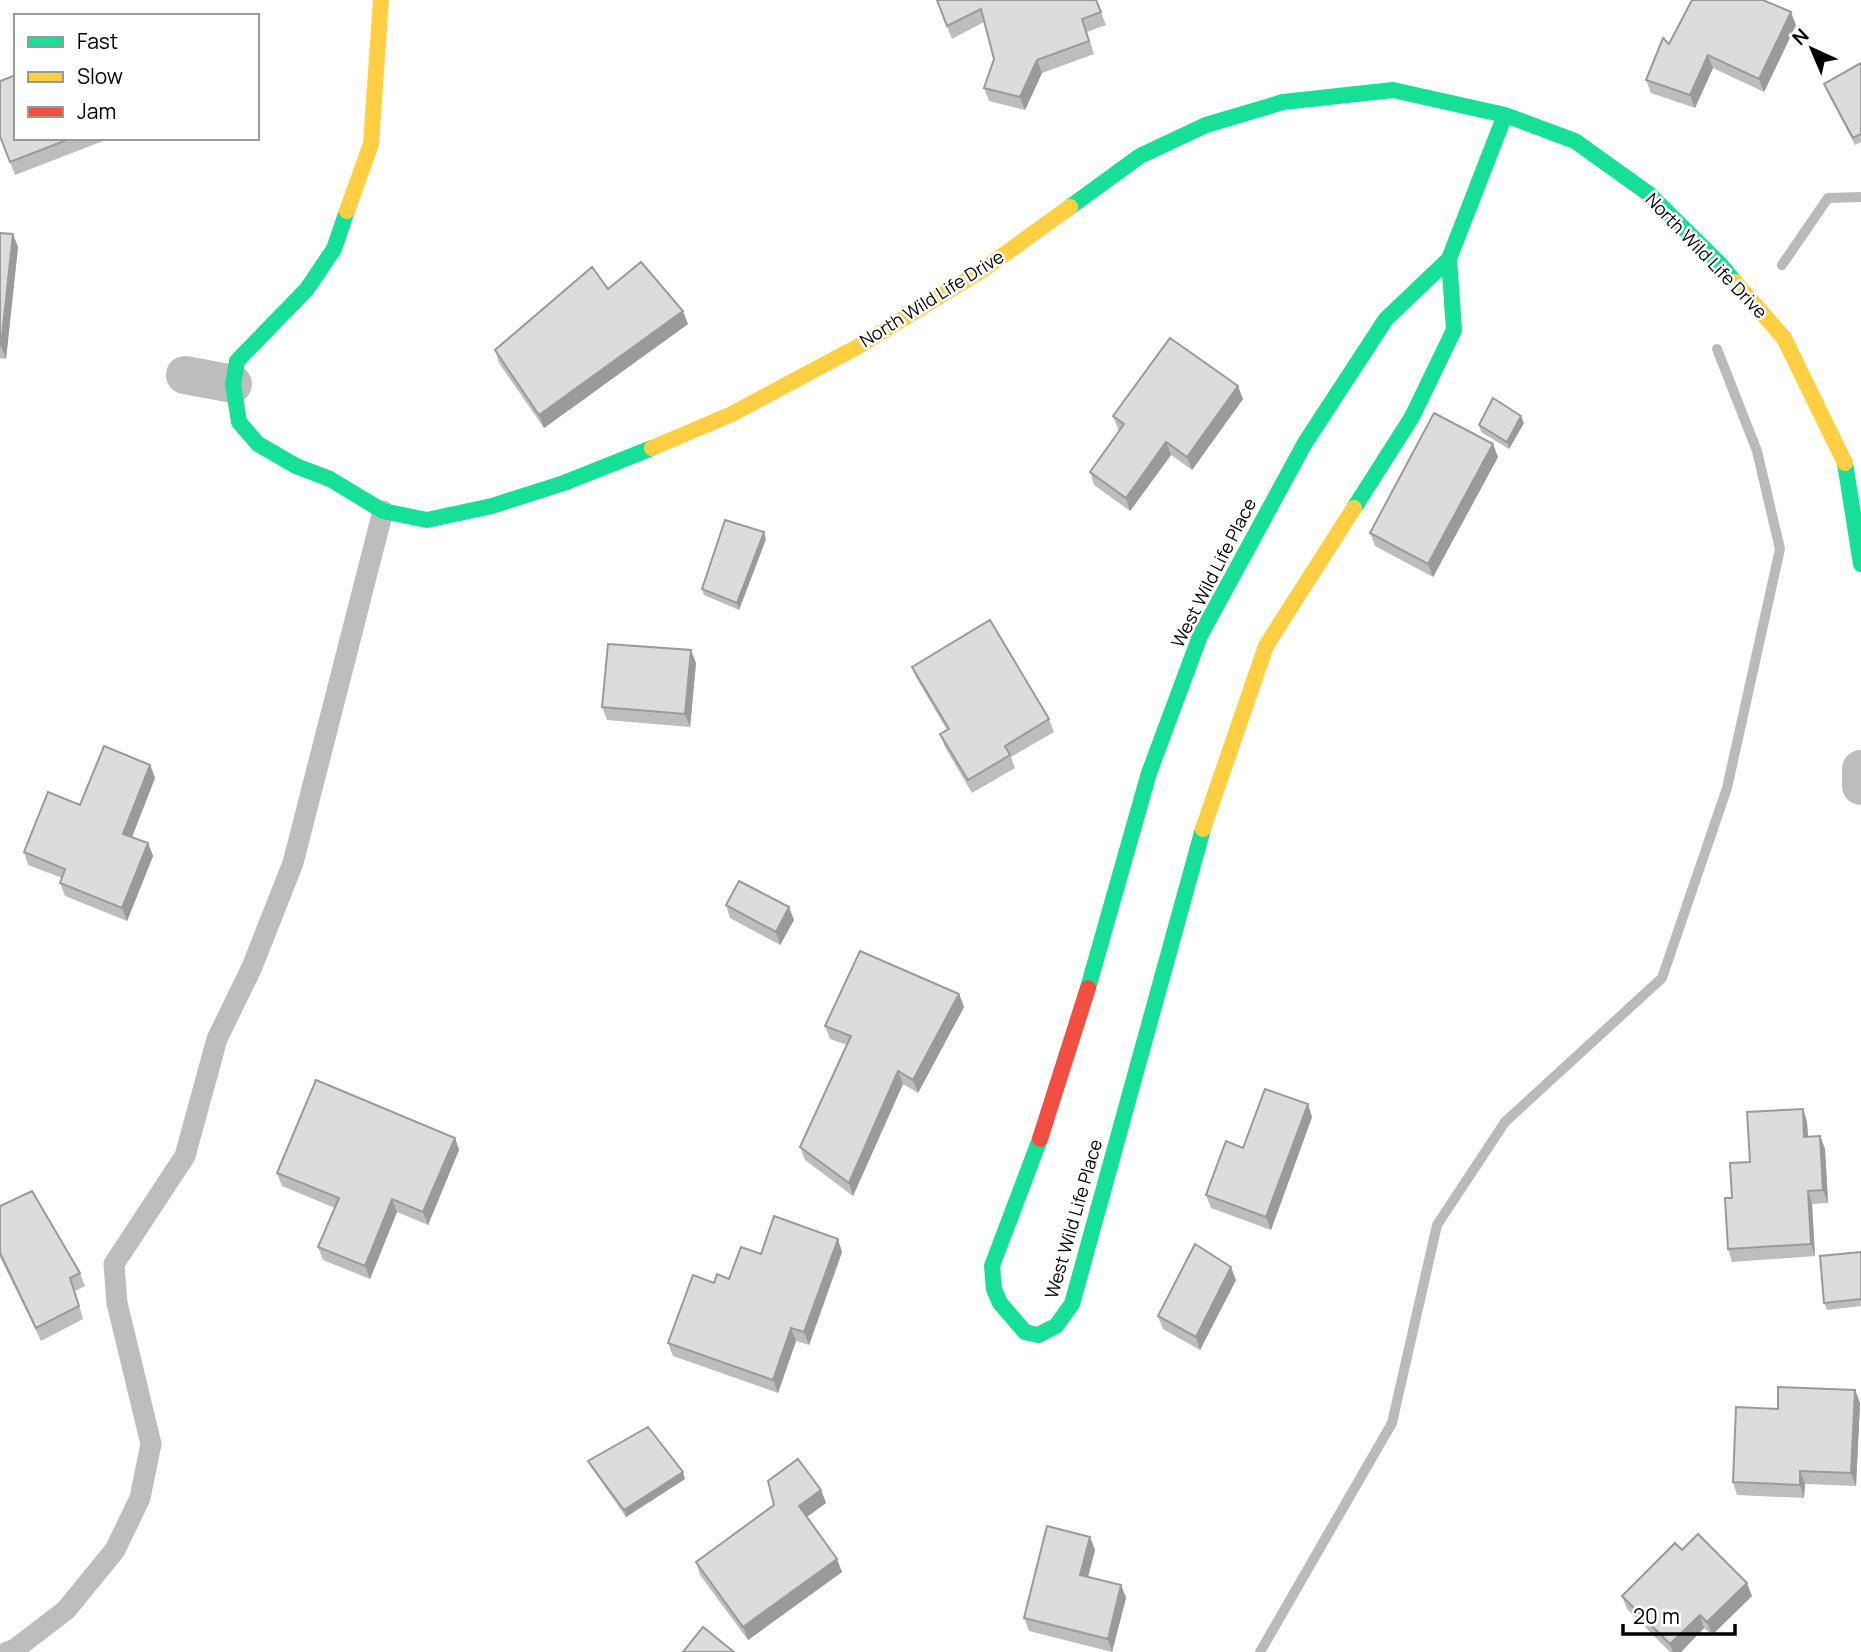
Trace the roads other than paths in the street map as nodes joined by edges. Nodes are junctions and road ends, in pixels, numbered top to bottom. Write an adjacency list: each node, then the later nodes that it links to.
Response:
1 (381, 0): 5 (street)
2 (1505, 115): 3 (street, West Wild Life Place); 6 (street, North Wild Life Drive); 7 (street, North Wild Life Drive)
3 (1449, 259): 3 (street, West Wild Life Place)
4 (185, 375): 5 (street)
5 (233, 384): 6 (street, North Wild Life Drive)
6 (383, 510): 10 (lane)
7 (1861, 564)
8 (1861, 769): 9 (street)
9 (1861, 786)
10 (7, 1652)

